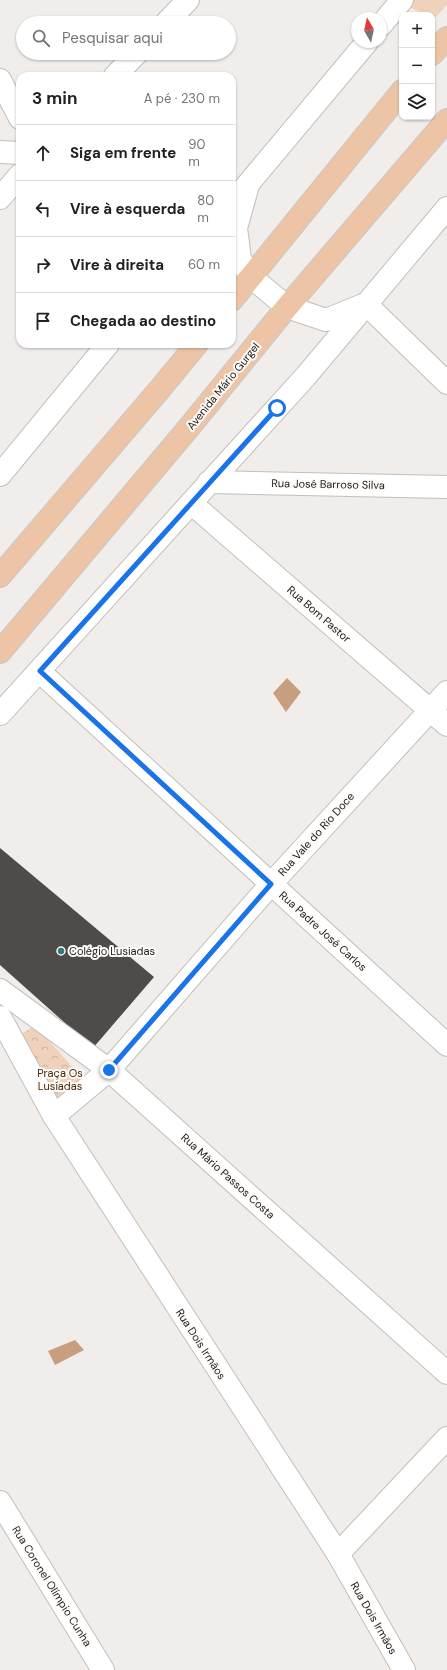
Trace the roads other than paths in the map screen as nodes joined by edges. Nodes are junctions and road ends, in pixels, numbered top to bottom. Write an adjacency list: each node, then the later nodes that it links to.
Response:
1 (188, 0): 3 (street)
2 (402, 0): 4 (street)
3 (173, 16)
4 (389, 26)
5 (362, 48): 15 (street)
6 (130, 60): 7 (street)
7 (119, 72)
8 (0, 80): 10 (street)
9 (399, 95): 19 (main road)
10 (16, 110)
11 (447, 120): 22 (main road, Avenida Mário Gurgel)
12 (0, 152): 13 (street)
13 (16, 152)
14 (16, 180): 16 (street)
15 (248, 185): 17 (street); 19 (street)
16 (0, 198)
17 (236, 198)
18 (447, 208): 21 (street)
19 (251, 277): 20 (main road); 22 (street)
20 (236, 295)
21 (366, 304): 22 (street); 25 (street); 27 (street)
22 (287, 307): 31 (main road, Avenida Mário Gurgel)
23 (105, 348): 26 (street)
24 (194, 348): 30 (main road)
25 (447, 383)
26 (0, 475)
27 (209, 482): 28 (street, Rua José Barroso Silva); 29 (street)
28 (447, 487)
29 (191, 504): 32 (street); 34 (street, Rua Bom Pastor)
30 (0, 576)
31 (0, 652)
32 (40, 671): 35 (street); 37 (street, Rua Padre José Carlos)
33 (447, 692): 34 (street, Rua Vale do Rio Doce)
34 (430, 710): 36 (street, Rua Bom Pastor); 37 (street, Rua Vale do Rio Doce)
35 (0, 714)
36 (447, 725)
37 (271, 884): 40 (street, Rua Padre José Carlos); 41 (street, Rua Vale do Rio Doce)
38 (0, 990): 41 (street, Rua Mário Passos Costa)
39 (0, 1017): 42 (street, Rua Dois Irmãos)
40 (447, 1045)
41 (109, 1070): 42 (street, Rua Vale do Rio Doce); 43 (street, Rua Mário Passos Costa)
42 (54, 1116): 46 (street, Rua Dois Irmãos)
43 (447, 1373)
44 (447, 1438): 46 (street)
45 (0, 1502): 47 (street, Rua Coronel Olímpio Cunha)
46 (338, 1554): 48 (street, Rua Dois Irmãos)
47 (103, 1670)
48 (404, 1670)

